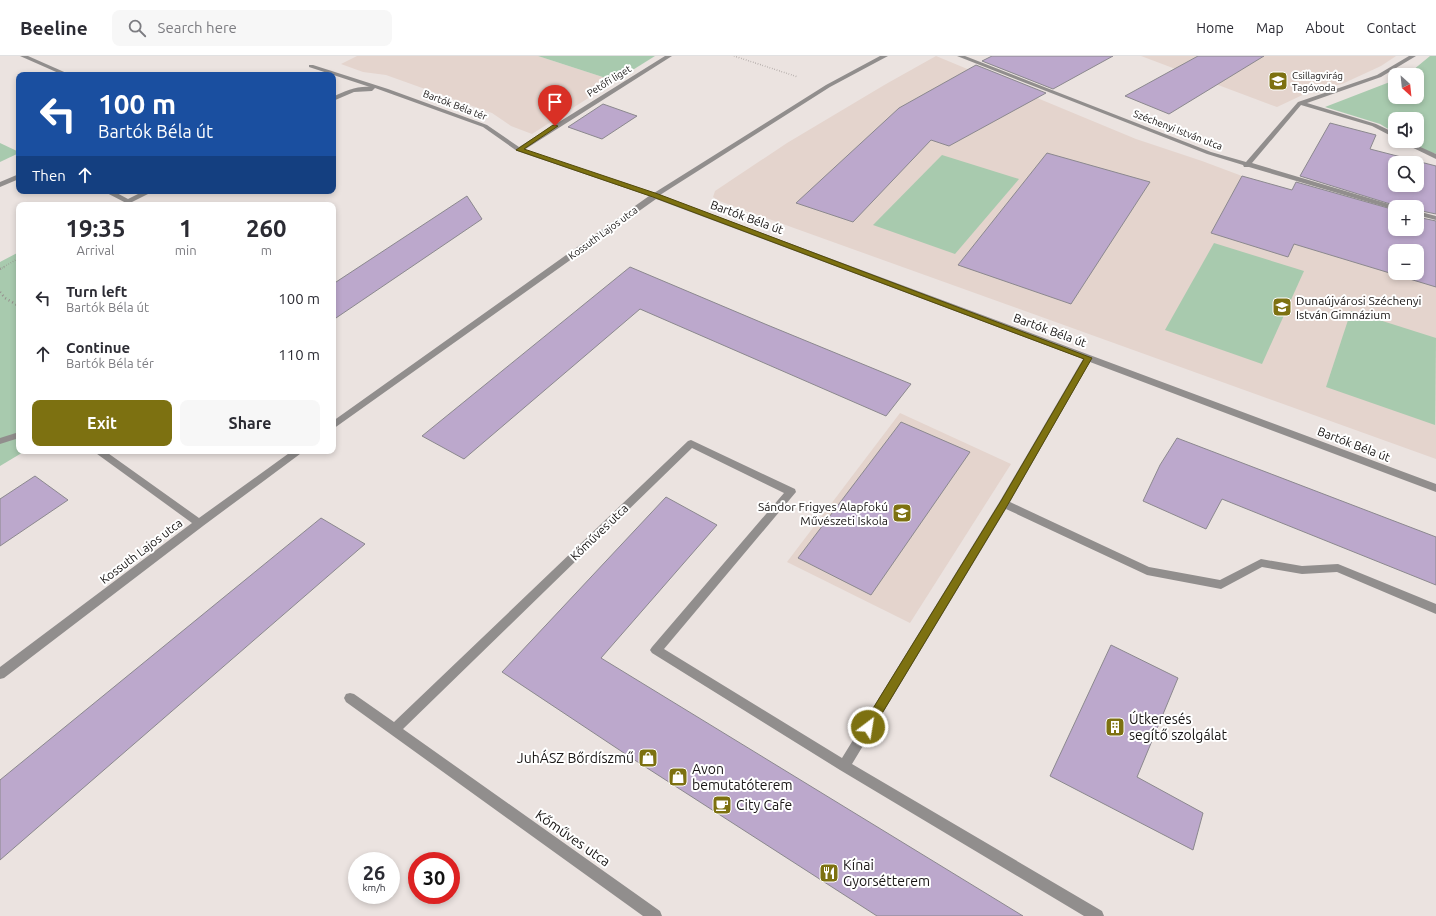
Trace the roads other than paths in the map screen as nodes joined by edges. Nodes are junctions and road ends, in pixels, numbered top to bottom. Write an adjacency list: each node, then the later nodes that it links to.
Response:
1 (23, 56): 7 (street)
2 (669, 56): 15 (street, Petőfi liget)
3 (885, 56): 22 (street, Kossuth Lajos utca)
4 (960, 56): 17 (street, Széchenyi István utca)
5 (1413, 56): 12 (street)
6 (311, 66): 8 (street, Bartók Béla tér)
7 (61, 72)
8 (330, 72)
9 (336, 74): 10 (street, Bartók Béla tér)
10 (386, 90): 11 (street); 15 (street, Bartók Béla tér)
11 (336, 98)
12 (1300, 102): 13 (street); 17 (street)
13 (1388, 132)
14 (1416, 148): 16 (street)
15 (519, 150): 22 (street, Bartók Béla tér)
16 (1436, 158)
17 (1246, 166): 25 (street, Széchenyi István utca)
18 (16, 177): 19 (street)
19 (0, 185)
20 (113, 194): 23 (street)
21 (144, 194): 24 (street)
22 (655, 196): 28 (street, Bartók Béla út); 29 (street, Kossuth Lajos utca)
23 (128, 202)
24 (128, 202)
25 (1388, 205)
26 (1424, 215): 27 (street)
27 (1436, 218)
28 (1088, 358): 34 (street, Bartók Béla út); 35 (street)
29 (336, 424)
30 (16, 436): 31 (street)
31 (0, 441)
32 (102, 454): 36 (street)
33 (295, 454): 36 (street, Kossuth Lajos utca)
34 (1436, 488)
35 (1004, 504): 37 (street); 41 (street)
36 (199, 523): 38 (street, Kossuth Lajos utca)
37 (1436, 609)
38 (0, 674)
39 (350, 698): 40 (street, Kőműves utca)
40 (394, 730): 41 (street, Kőműves utca); 42 (street, Kőműves utca)
41 (844, 766): 43 (street)
42 (655, 916)
43 (1097, 916)

